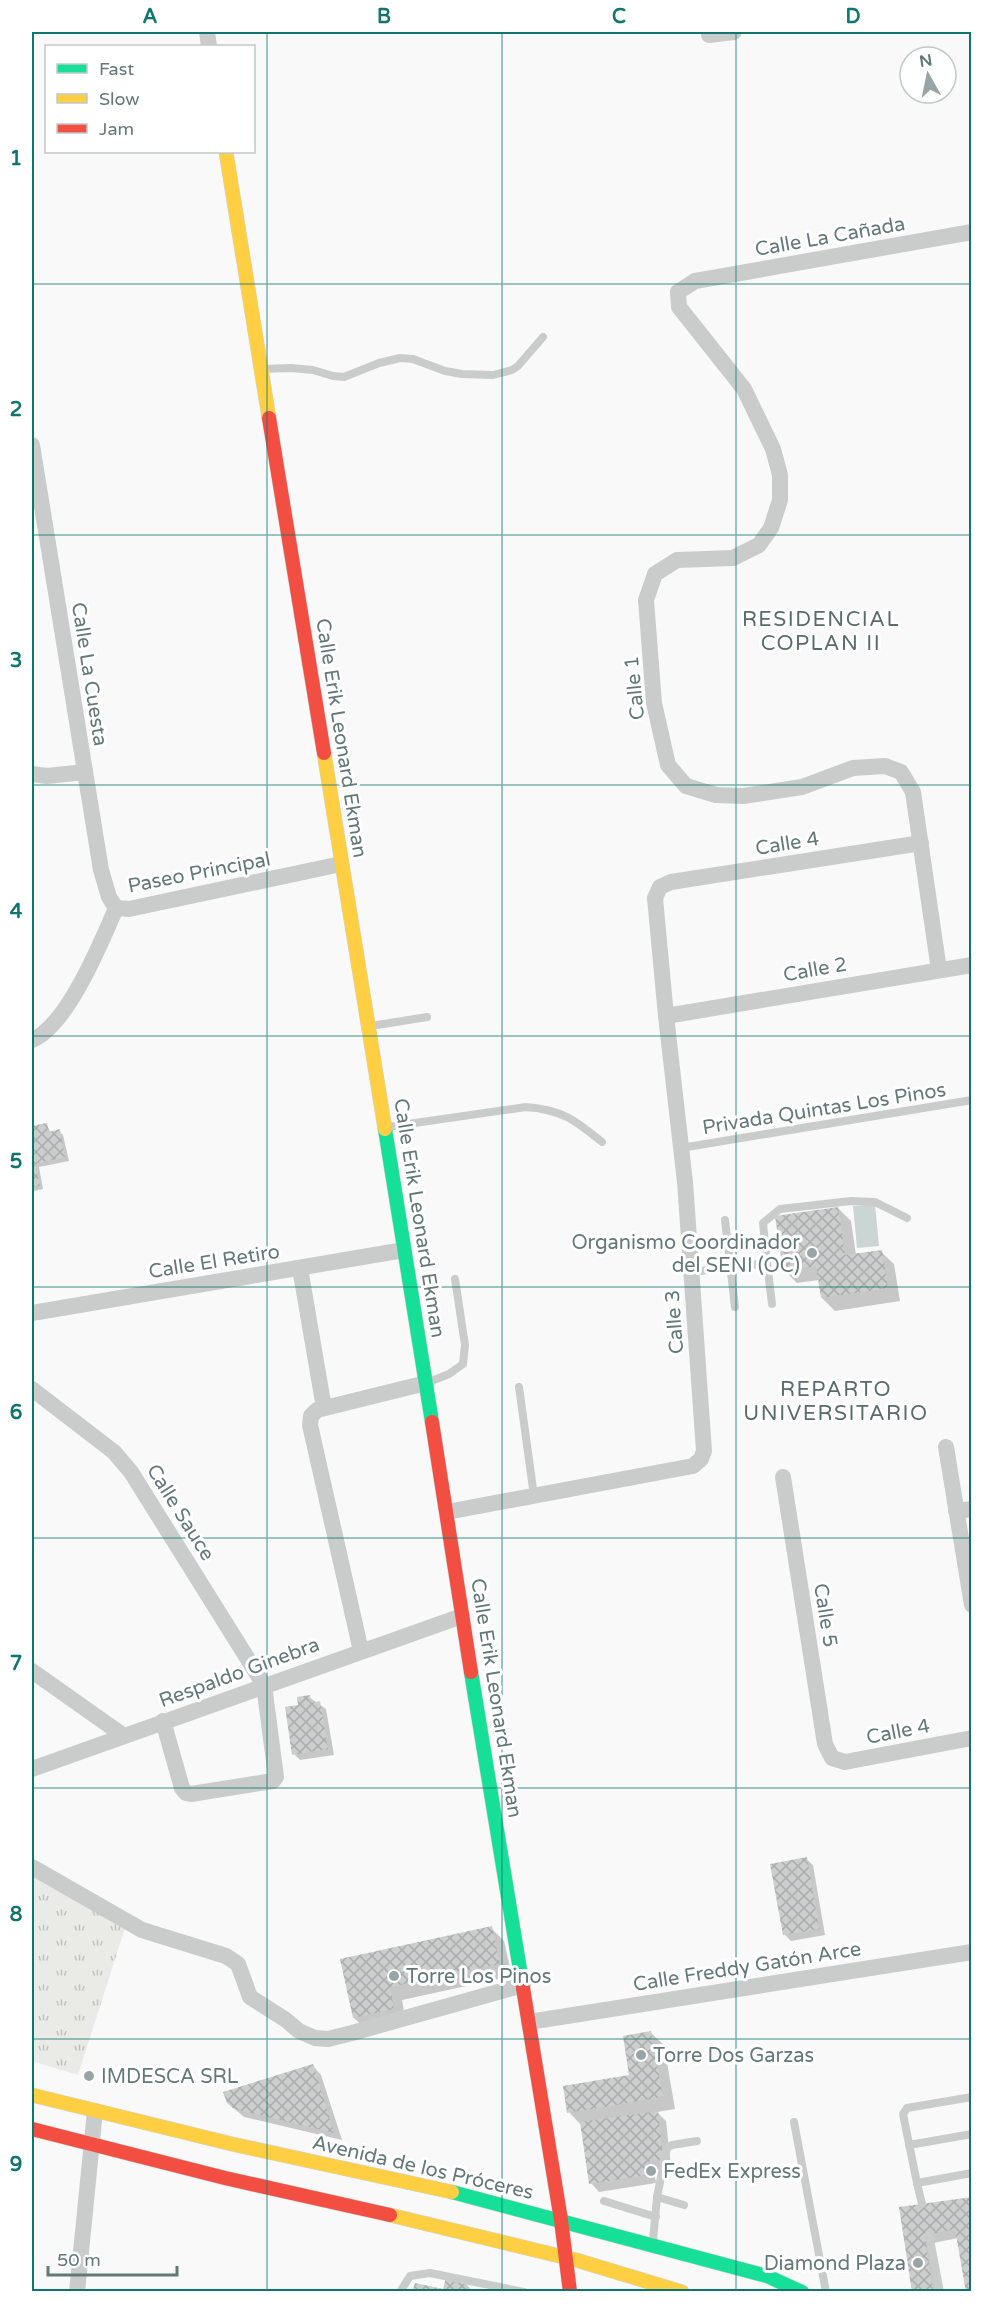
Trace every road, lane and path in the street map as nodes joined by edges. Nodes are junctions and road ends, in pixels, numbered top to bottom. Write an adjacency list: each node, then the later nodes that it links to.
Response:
1 (734, 32): 2 (street)
2 (709, 35)
3 (226, 153): 7 (street, Calle Erik Leonard Ekman)
4 (972, 232): 5 (street, Calle La Cañada)
5 (695, 281): 11 (street, Calle 1)
6 (543, 337): 7 (lane)
7 (262, 369): 12 (street, Calle Erik Leonard Ekman)
8 (32, 445): 9 (street, Calle La Cuesta)
9 (85, 772): 10 (street); 14 (street, Calle La Cuesta)
10 (32, 774)
11 (921, 843): 13 (street, Calle 4); 16 (street, Calle 1)
12 (341, 864): 14 (street, Paseo Principal); 19 (street, Calle Erik Leonard Ekman)
13 (660, 888): 17 (street, Calle 3)
14 (116, 908): 20 (street, Paseo Principal)
15 (972, 965): 16 (street, Calle 2)
16 (939, 970): 17 (street, Calle 2)
17 (666, 1016): 24 (street, Calle 3)
18 (427, 1017): 19 (lane)
19 (367, 1026): 22 (street, Calle Erik Leonard Ekman)
20 (32, 1040)
21 (972, 1101): 24 (lane, Privada Quintas Los Pinos)
22 (384, 1128): 23 (lane); 27 (street, Calle Erik Leonard Ekman)
23 (602, 1142)
24 (681, 1148): 31 (street, Calle 3)
25 (907, 1218): 28 (lane)
26 (725, 1220): 30 (lane)
27 (404, 1250): 29 (street, Calle El Retiro); 36 (street, Calle Erik Leonard Ekman)
28 (767, 1263): 30 (lane); 33 (lane)
29 (300, 1268): 35 (street, Calle El Retiro); 39 (street)
30 (730, 1268): 31 (lane); 34 (lane)
31 (692, 1272): 42 (street, Calle 3)
32 (454, 1279): 36 (lane)
33 (772, 1304)
34 (735, 1307)
35 (32, 1313)
36 (426, 1383): 39 (street); 44 (street, Calle Erik Leonard Ekman)
37 (519, 1388): 42 (lane)
38 (32, 1389): 49 (street, Calle Sauce)
39 (318, 1412): 47 (street)
40 (946, 1447): 43 (street)
41 (783, 1477): 53 (street, Calle 5)
42 (534, 1496): 44 (street, Calle 3)
43 (964, 1510): 45 (street)
44 (447, 1512): 46 (street, Calle Erik Leonard Ekman)
45 (972, 1605)
46 (462, 1616): 47 (street, Respaldo Ginebra); 57 (street, Calle Erik Leonard Ekman)
47 (362, 1651): 49 (street, Respaldo Ginebra)
48 (32, 1671): 51 (street)
49 (264, 1685): 50 (street, Respaldo Ginebra); 50 (street)
50 (163, 1721): 51 (street, Respaldo Ginebra)
51 (124, 1736): 54 (street, Respaldo Ginebra)
52 (972, 1738): 53 (street, Calle 4)
53 (832, 1758)
54 (32, 1769)
55 (32, 1867): 57 (street)
56 (972, 1952): 58 (street, Calle Freddy Gatón Arce)
57 (523, 1985): 58 (street, Calle Erik Leonard Ekman)
58 (529, 2022): 75 (street, Calle Erik Leonard Ekman)
59 (32, 2095): 61 (street, Avenida de los Próceres)
60 (972, 2097): 67 (lane)
61 (95, 2111): 66 (street); 75 (street, Avenida de los Próceres)
62 (794, 2122): 85 (lane)
63 (32, 2129): 66 (street)
64 (972, 2134): 67 (lane)
65 (697, 2141): 70 (lane)
66 (91, 2144): 78 (street); 79 (street)
67 (909, 2145): 69 (lane)
68 (972, 2173): 69 (lane)
69 (917, 2183): 72 (lane)
70 (657, 2197): 73 (lane); 74 (lane)
71 (604, 2200): 74 (lane)
72 (922, 2204)
73 (684, 2205)
74 (656, 2217): 77 (lane)
75 (561, 2220): 77 (street, Avenida de los Próceres); 78 (street, Calle Erik Leonard Ekman)
76 (929, 2234): 86 (lane)
77 (653, 2244): 84 (street, Avenida de los Próceres)
78 (567, 2258): 82 (street, Calle Erik Leonard Ekman); 83 (street)
79 (77, 2292)
80 (400, 2292): 81 (lane)
81 (524, 2292)
82 (570, 2292)
83 (682, 2292)
84 (802, 2292)
85 (826, 2292)
86 (940, 2292)

